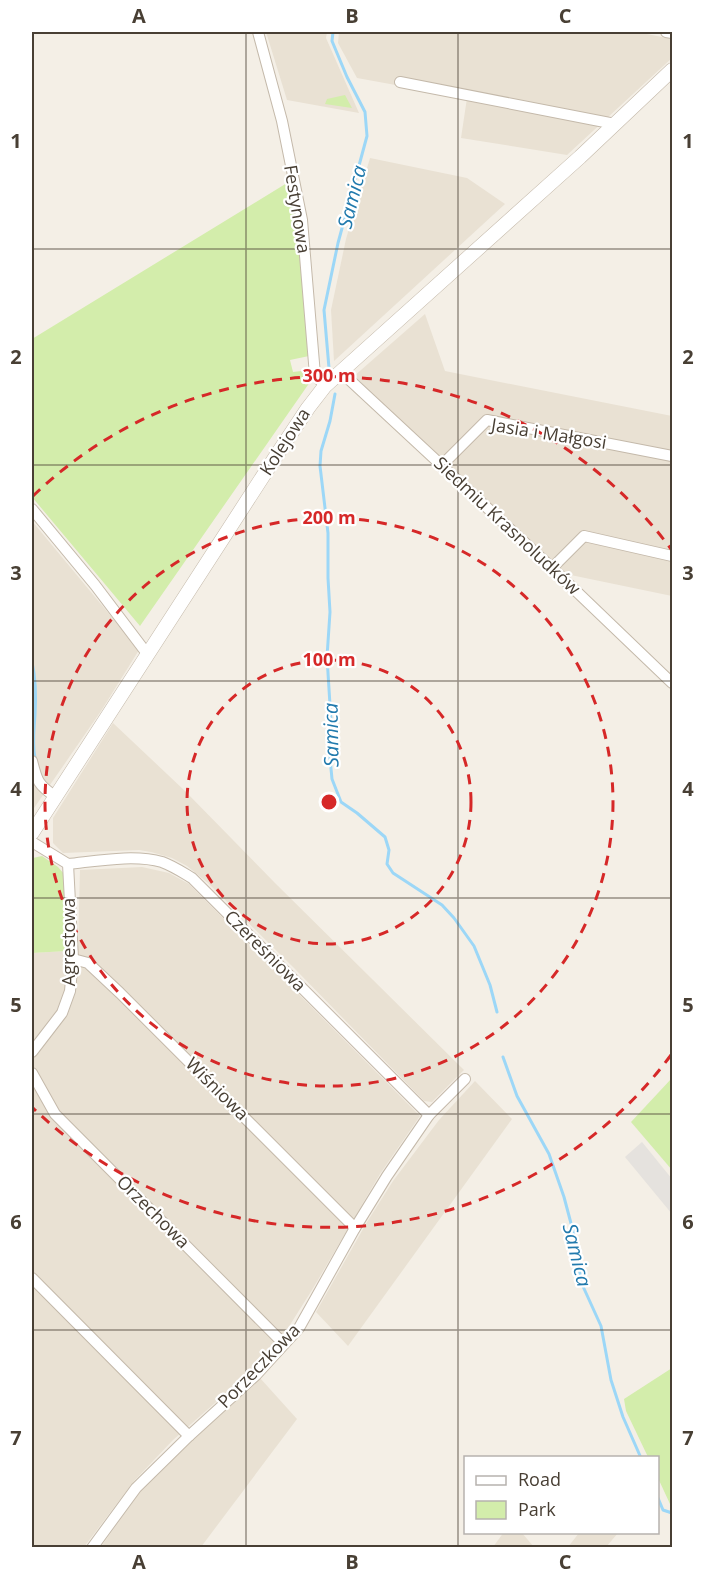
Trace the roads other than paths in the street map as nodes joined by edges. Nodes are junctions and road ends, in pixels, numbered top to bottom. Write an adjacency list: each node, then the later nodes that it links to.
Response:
1 (258, 32): 8 (street, Festynowa)
2 (666, 32): 3 (street)
3 (672, 33)
4 (672, 70): 6 (street, Kolejowa)
5 (400, 82): 6 (street)
6 (615, 124): 7 (street, Kolejowa)
7 (340, 371): 8 (street, Kolejowa); 10 (street, Siedmiu Krasnoludków)
8 (325, 386): 14 (street, Kolejowa)
9 (672, 456): 10 (street, Jasia i Małgosi)
10 (441, 466): 13 (street, Siedmiu Krasnoludków)
11 (32, 509): 14 (street)
12 (672, 556): 13 (street)
13 (552, 568): 15 (street, Siedmiu Krasnoludków)
14 (148, 655): 17 (street, Kolejowa)
15 (672, 683)
16 (32, 761): 17 (street)
17 (56, 797): 18 (street, Kolejowa)
18 (32, 833)
19 (32, 842): 20 (street)
20 (68, 864): 21 (street, Agrestowa); 25 (street, Czereśniowa)
21 (73, 959): 22 (street, Agrestowa); 26 (street, Wiśniowa)
22 (32, 1052)
23 (32, 1073): 28 (street, Orzechowa)
24 (465, 1079): 25 (street, Porzeczkowa)
25 (429, 1115): 26 (street, Porzeczkowa)
26 (356, 1228): 28 (street, Porzeczkowa)
27 (32, 1278): 29 (street)
28 (284, 1344): 29 (street, Porzeczkowa)
29 (189, 1436): 30 (street, Porzeczkowa)
30 (92, 1548)

